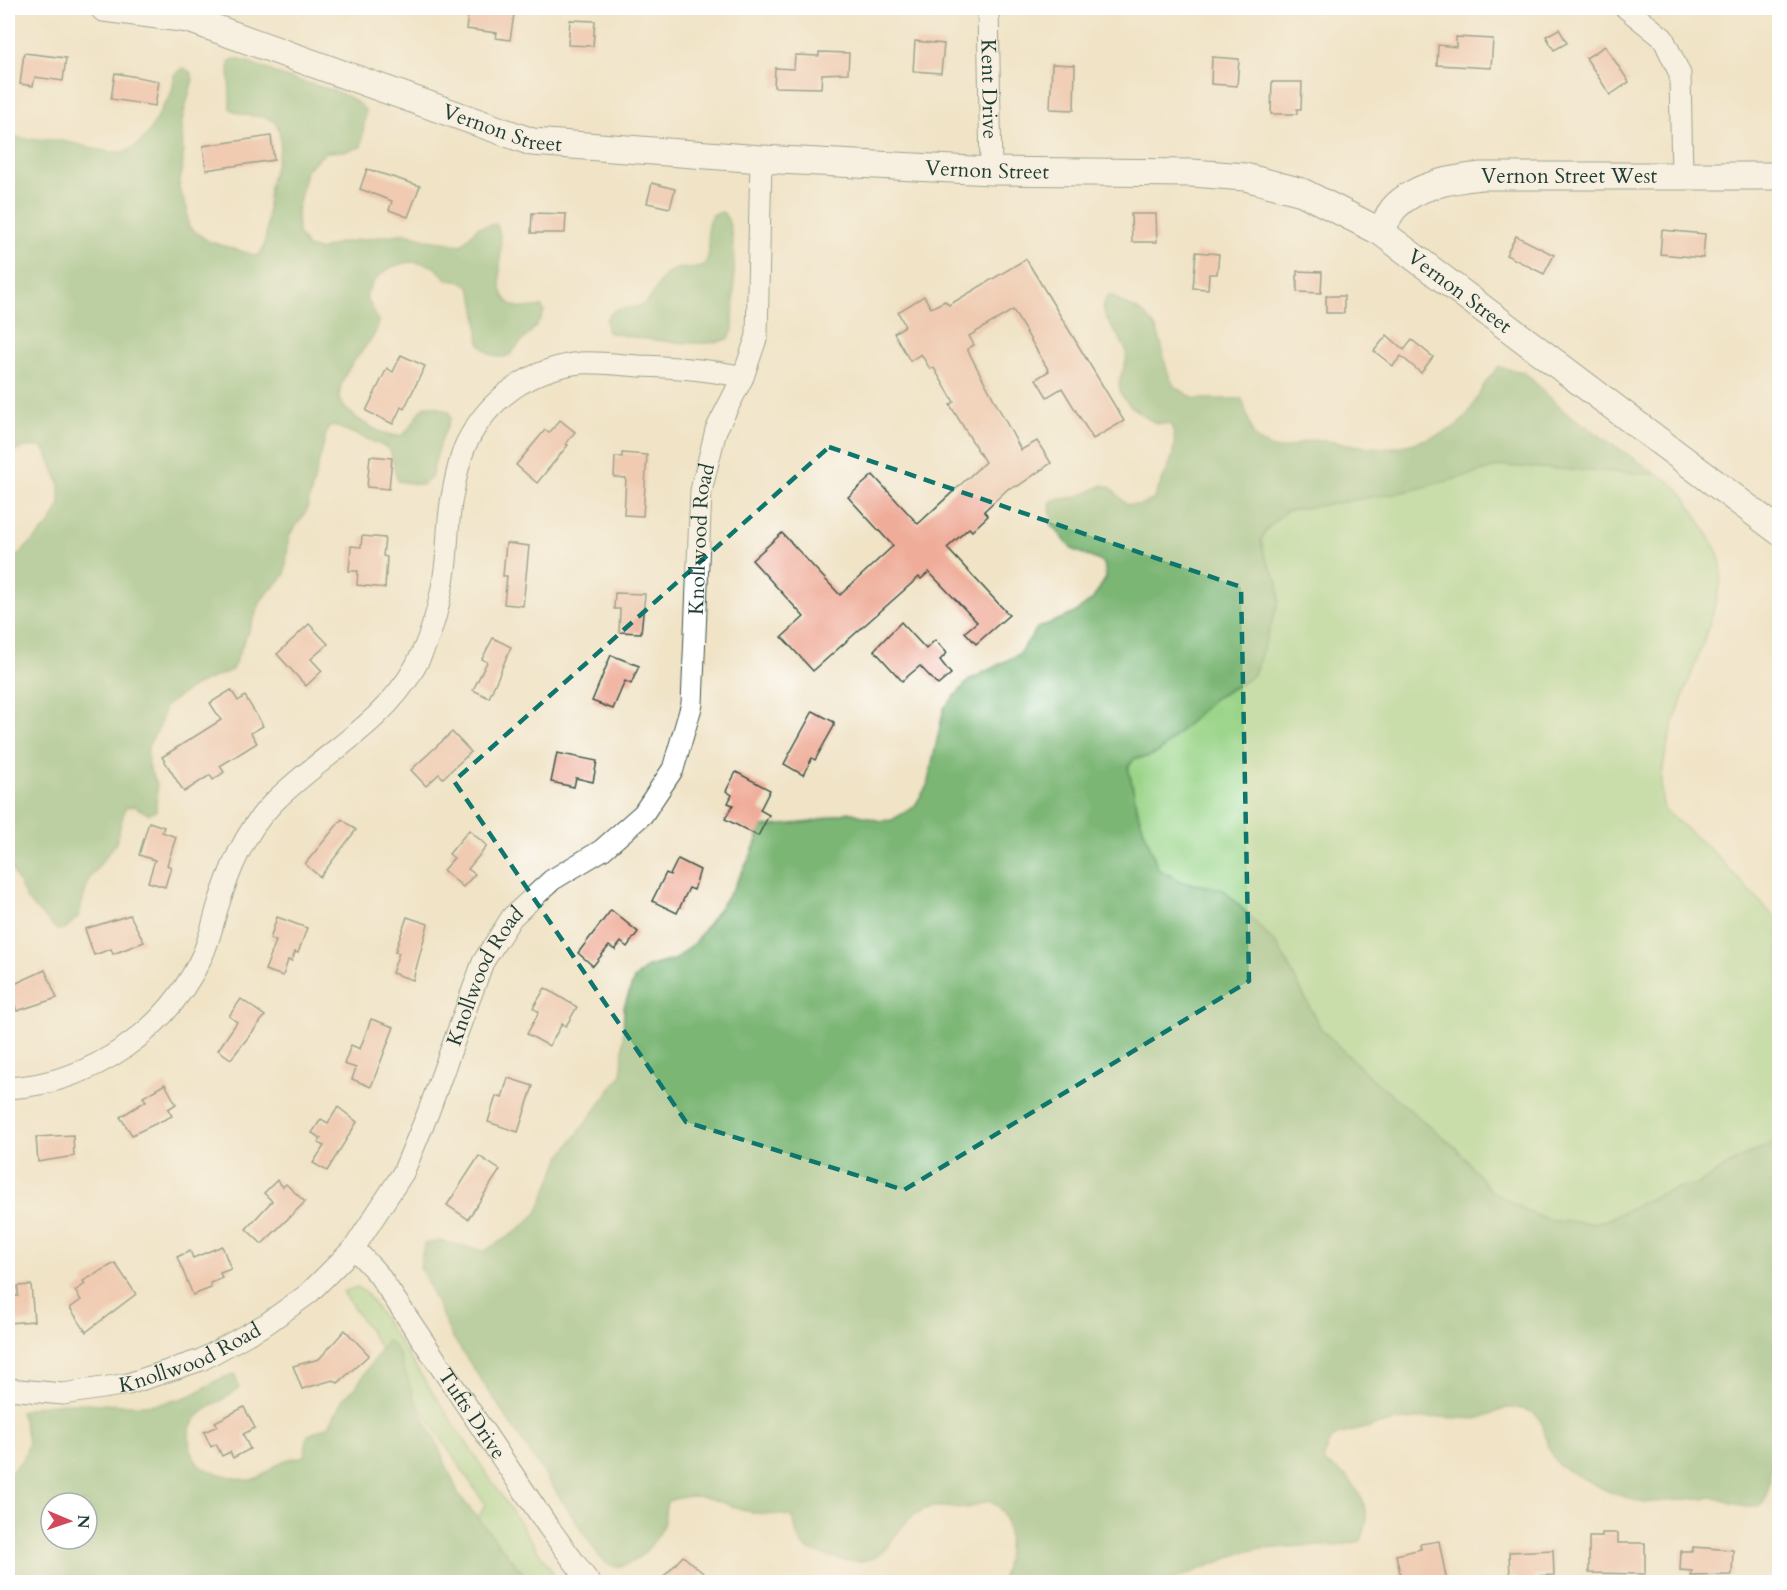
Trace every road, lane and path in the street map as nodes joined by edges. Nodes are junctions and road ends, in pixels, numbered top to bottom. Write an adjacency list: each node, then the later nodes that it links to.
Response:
1 (104, 8): 4 (street, Vernon Street)
2 (988, 8): 6 (street, Kent Drive)
3 (1626, 8): 7 (street)
4 (190, 13): 5 (street, Vernon Street)
5 (761, 159): 6 (street, Vernon Street); 10 (street, Knollwood Road)
6 (990, 171): 9 (street, Vernon Street)
7 (1682, 176): 8 (street, Vernon Street West); 9 (street, Vernon Street West)
8 (1779, 176)
9 (1381, 232): 11 (street, Vernon Street)
10 (743, 377): 12 (street); 13 (street, Knollwood Road)
11 (1779, 532)
12 (8, 1088)
13 (354, 1248): 14 (street, Knollwood Road); 15 (street, Tufts Drive)
14 (8, 1389)
15 (589, 1582)

